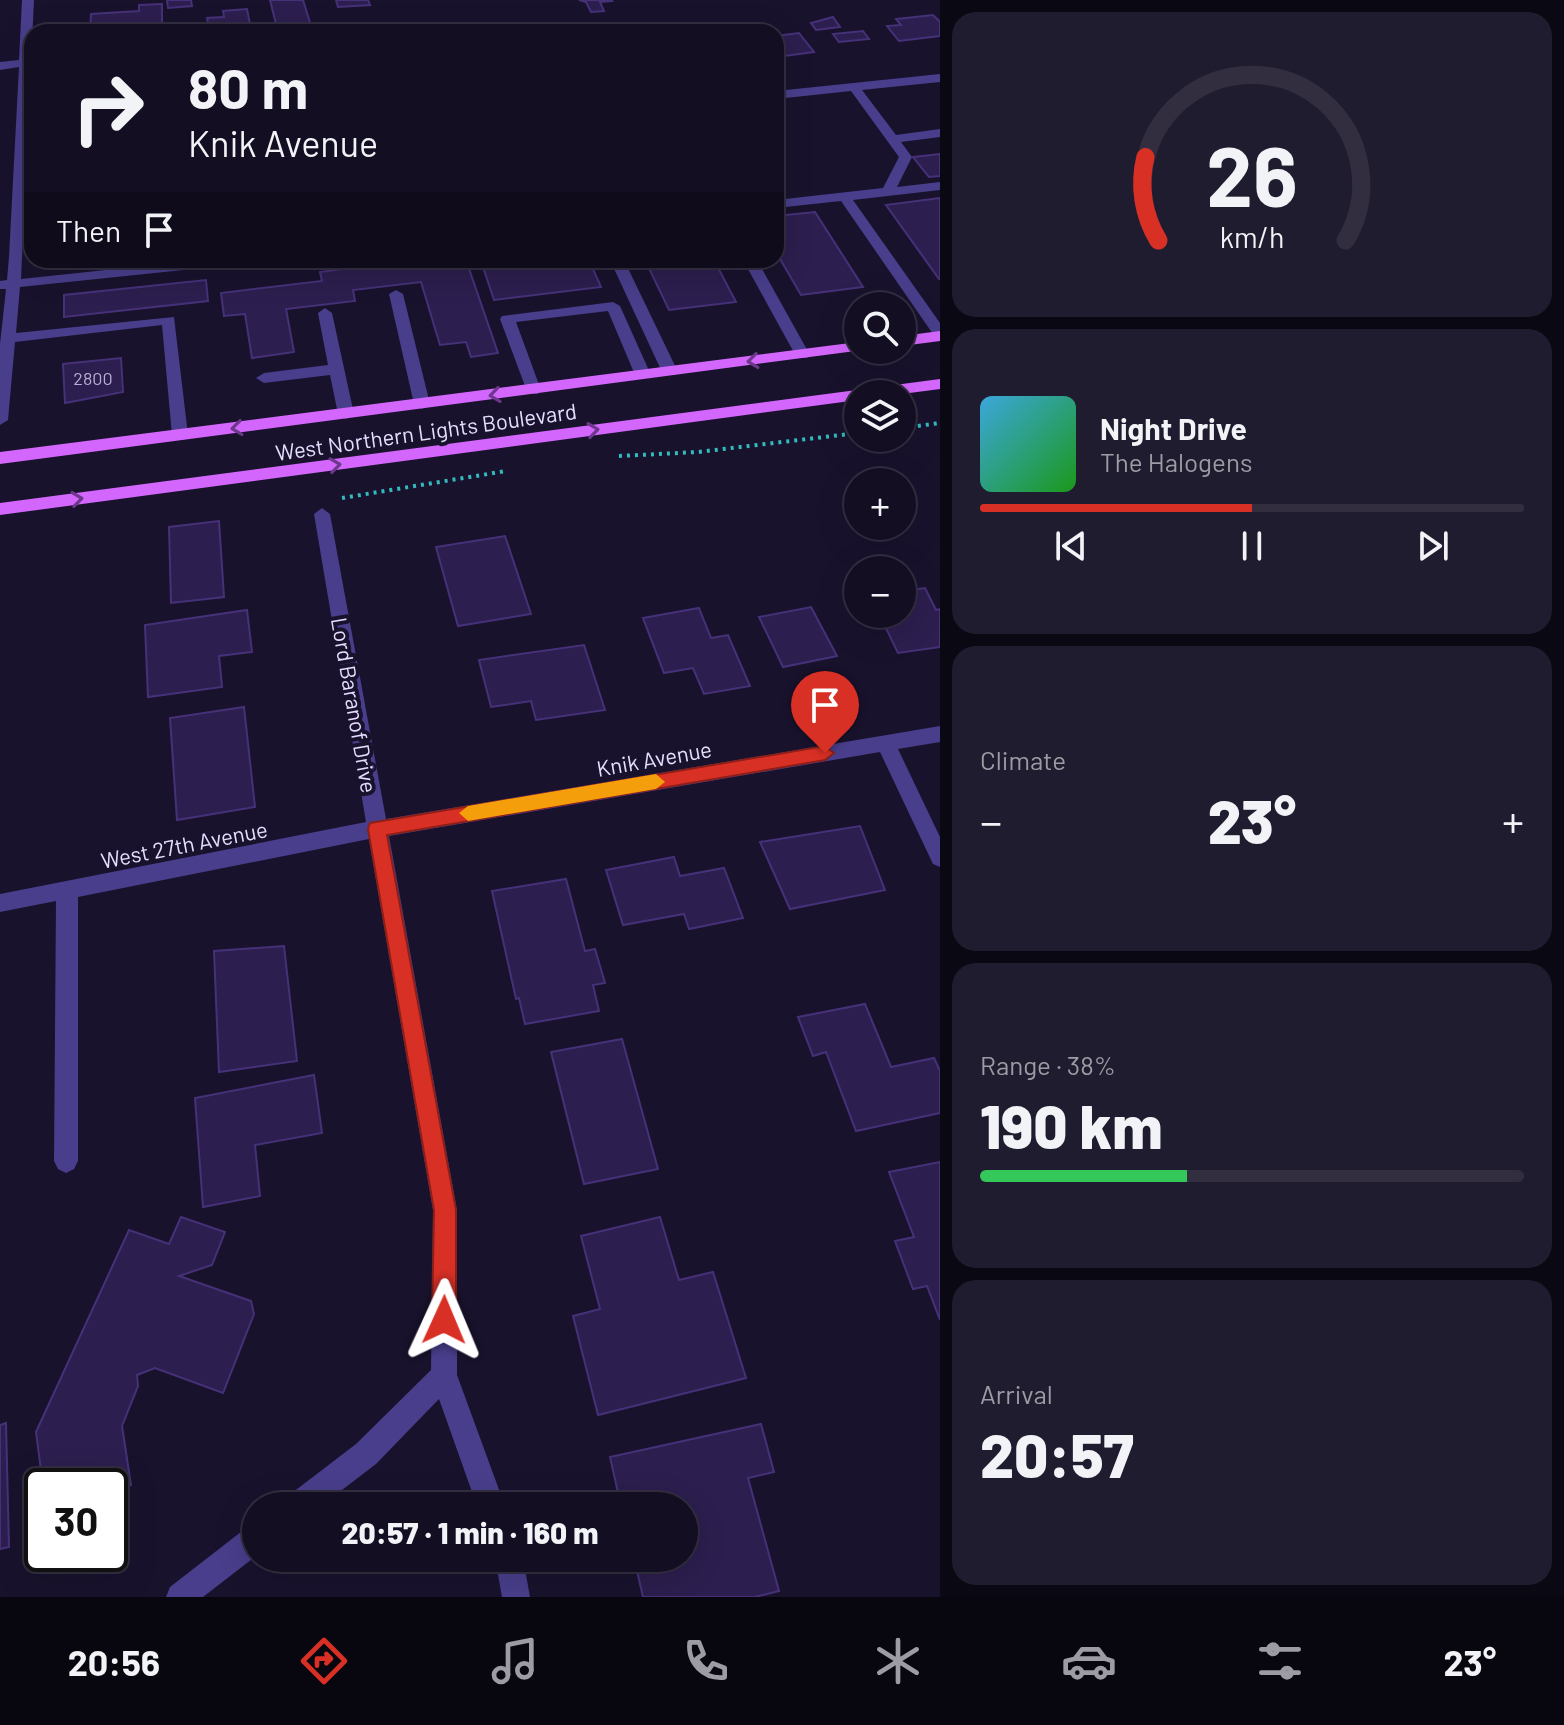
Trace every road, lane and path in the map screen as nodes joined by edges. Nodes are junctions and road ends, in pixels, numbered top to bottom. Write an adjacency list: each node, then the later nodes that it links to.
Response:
1 (28, 0): 2 (street)
2 (27, 24)
3 (24, 63): 4 (street)
4 (0, 66)
5 (934, 79): 6 (street); 8 (street)
6 (854, 87): 7 (street); 10 (street)
7 (784, 94)
8 (940, 94)
9 (940, 133): 10 (street)
10 (893, 139): 15 (street)
11 (24, 169): 12 (street)
12 (0, 171)
13 (24, 181): 21 (street)
14 (940, 186): 15 (street)
15 (888, 192): 16 (street)
16 (845, 197): 17 (street); 24 (street)
17 (784, 203)
18 (166, 268): 21 (street)
19 (621, 268): 30 (street)
20 (754, 268): 28 (street)
21 (7, 285): 25 (street)
22 (396, 294): 37 (street)
23 (325, 313): 29 (street)
24 (940, 335): 26 (main road)
25 (9, 338): 39 (street); 42 (street)
26 (916, 339)
27 (844, 349): 28 (main road, West Northern Lights Boulevard)
28 (802, 355): 30 (main road, West Northern Lights Boulevard, one-way to 30)
29 (337, 369): 32 (street); 38 (street)
30 (670, 372): 31 (main road, West Northern Lights Boulevard)
31 (643, 375): 35 (main road, West Northern Lights Boulevard); 35 (street)
32 (264, 378)
33 (940, 384): 34 (main road, West Northern Lights Boulevard)
34 (916, 387)
35 (533, 390): 37 (main road, West Northern Lights Boulevard, one-way to 37)
36 (844, 396): 44 (main road, West Northern Lights Boulevard, one-way to 36)
37 (422, 404): 38 (main road, West Northern Lights Boulevard)
38 (346, 414): 42 (main road, West Northern Lights Boulevard, one-way to 42)
39 (0, 420)
40 (940, 423): 41 (path)
41 (916, 426)
42 (180, 435): 43 (main road, West Northern Lights Boulevard)
43 (0, 458)
44 (0, 509)
45 (322, 514): 48 (street, Lord Baranof Drive)
46 (940, 734): 47 (street, Knik Avenue)
47 (885, 743): 48 (street, Knik Avenue); 49 (street)
48 (377, 829): 50 (street, West 27th Avenue); 53 (street, Lord Baranof Drive)
49 (940, 858)
50 (67, 891): 51 (street, West 27th Avenue); 52 (street)
51 (0, 903)
52 (66, 1161)
53 (444, 1375): 54 (street); 55 (street, Lord Baranof Drive)
54 (316, 1492)
55 (486, 1492)
56 (242, 1549): 58 (street)
57 (512, 1572): 59 (street)
58 (180, 1597)
59 (516, 1597)

